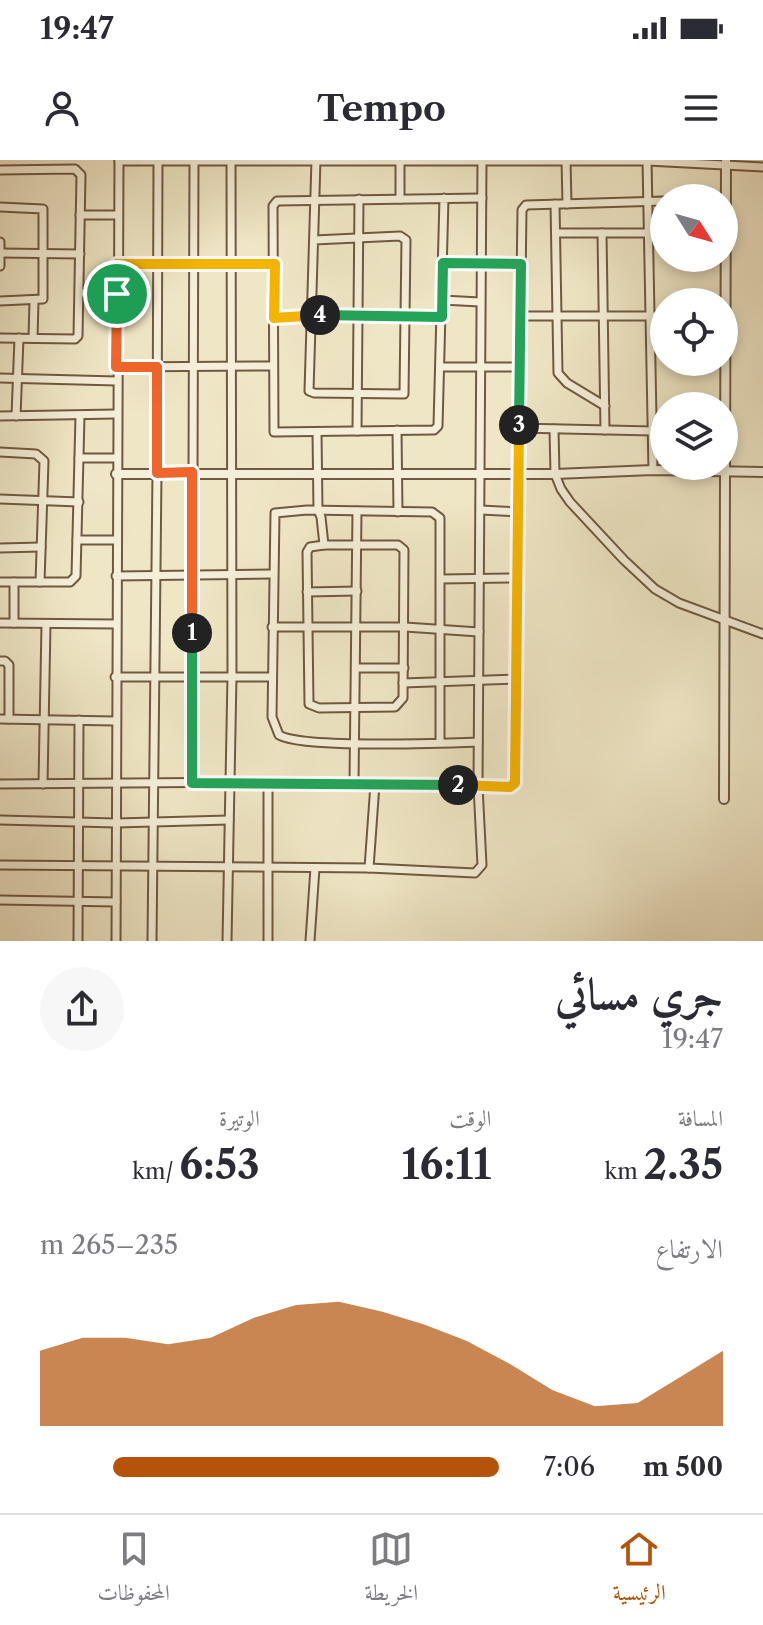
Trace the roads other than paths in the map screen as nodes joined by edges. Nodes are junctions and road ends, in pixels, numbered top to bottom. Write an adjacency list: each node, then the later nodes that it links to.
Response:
1 (15, 160): 15 (street)
2 (316, 160): 8 (street); 9 (street); 21 (street)
3 (647, 160): 11 (street); 12 (street); 22 (street)
4 (119, 161): 5 (street); 27 (street)
5 (158, 161): 6 (street); 37 (street)
6 (177, 161): 7 (street)
7 (194, 161): 8 (street); 38 (street)
8 (231, 161): 39 (street)
9 (400, 161): 10 (street); 20 (street)
10 (482, 161): 11 (street); 18 (street)
11 (566, 161): 24 (street)
12 (726, 163): 13 (street); 16 (street)
13 (763, 167)
14 (0, 170): 15 (street)
15 (15, 170): 26 (street)
16 (725, 184)
17 (444, 198): 18 (street); 20 (street); 40 (street)
18 (482, 198): 41 (street)
19 (359, 199): 20 (street); 21 (street); 31 (street)
20 (400, 199)
21 (315, 200): 32 (street); 43 (street)
22 (648, 201): 24 (street); 30 (street)
23 (555, 204): 24 (street); 28 (street); 44 (street)
24 (567, 204)
25 (0, 207): 36 (street)
26 (80, 215): 27 (street); 35 (street)
27 (117, 215): 42 (street)
28 (556, 233): 29 (street); 54 (street)
29 (602, 233): 30 (street); 55 (street)
30 (649, 233): 46 (street)
31 (358, 237): 32 (street); 53 (street); 57 (street)
32 (314, 240): 56 (street)
33 (0, 242): 34 (street)
34 (1, 253): 36 (street); 45 (street)
35 (80, 254): 36 (street); 47 (street)
36 (45, 255): 51 (street)
37 (157, 263): 38 (street); 42 (street); 69 (street)
38 (194, 263): 39 (street); 65 (street)
39 (232, 263): 43 (street); 66 (street)
40 (443, 263): 41 (street); 49 (street)
41 (481, 263): 44 (street); 52 (street)
42 (117, 264): 48 (street)
43 (275, 264): 61 (street)
44 (521, 264): 58 (street)
45 (0, 266)
46 (650, 288)
47 (80, 293): 48 (street); 64 (street)
48 (117, 294): 68 (street)
49 (442, 300): 52 (street); 60 (street)
50 (0, 301): 51 (street)
51 (34, 301): 64 (street)
52 (480, 302): 71 (street)
53 (358, 315): 56 (street); 57 (street); 76 (street)
54 (557, 315): 55 (street); 58 (street); 77 (street)
55 (604, 315): 59 (street); 77 (street)
56 (311, 316): 61 (street); 76 (street)
57 (406, 316): 60 (street); 76 (street)
58 (521, 316): 72 (street)
59 (650, 316)
60 (442, 317): 70 (street)
61 (274, 318): 67 (street)
62 (0, 338): 63 (street)
63 (19, 338): 64 (street); 74 (street)
64 (33, 338)
65 (193, 366): 66 (street); 69 (street); 93 (street)
66 (232, 366): 67 (street); 97 (street)
67 (273, 366): 88 (street)
68 (116, 367): 69 (street); 75 (street)
69 (157, 367): 96 (street)
70 (441, 367): 71 (street); 84 (street)
71 (479, 367): 72 (street); 100 (street)
72 (520, 367): 82 (street)
73 (0, 378): 74 (street)
74 (17, 378): 75 (street); 80 (street)
75 (117, 381): 78 (street)
76 (358, 394): 86 (street)
77 (605, 406): 85 (street)
78 (116, 414): 81 (street); 91 (street)
79 (0, 416): 80 (street)
80 (16, 416): 81 (street)
81 (80, 416): 90 (street)
82 (519, 428): 83 (street); 101 (street)
83 (554, 429): 85 (street); 103 (street)
84 (397, 430): 86 (street); 99 (street)
85 (605, 430): 87 (street)
86 (357, 431): 88 (street)
87 (650, 431)
88 (317, 432): 98 (street)
89 (0, 452): 106 (street)
90 (79, 458): 91 (street); 107 (street)
91 (116, 458): 102 (street)
92 (650, 470): 103 (street)
93 (192, 472): 96 (street); 97 (street); 121 (street)
94 (738, 472): 95 (street)
95 (763, 472)
96 (157, 473): 102 (street); 123 (street)
97 (231, 473): 98 (street); 119 (street)
98 (318, 473): 99 (street); 108 (street)
99 (397, 473): 100 (street); 111 (street)
100 (480, 473): 101 (street); 109 (street)
101 (519, 473): 103 (street); 112 (street)
102 (116, 474): 114 (street)
103 (555, 474): 132 (street)
104 (725, 480): 132 (street)
105 (0, 499): 106 (street)
106 (42, 500): 107 (street); 117 (street)
107 (79, 502): 113 (street)
108 (318, 510): 110 (street); 115 (street); 120 (street)
109 (481, 510): 112 (street); 124 (street)
110 (357, 511): 111 (street); 116 (street)
111 (398, 512): 126 (street)
112 (518, 512): 125 (street)
113 (77, 540): 114 (street); 129 (street)
114 (115, 540): 122 (street)
115 (324, 545): 116 (street); 131 (street)
116 (357, 545): 130 (street); 140 (street)
117 (41, 547): 118 (street); 129 (street)
118 (0, 548)
119 (230, 574): 120 (street); 121 (street); 147 (street)
120 (273, 574): 137 (street)
121 (193, 575): 123 (street); 149 (street)
122 (116, 576): 123 (street); 136 (street)
123 (156, 576): 151 (street)
124 (480, 577): 125 (street); 126 (street); 142 (street)
125 (517, 578): 153 (street)
126 (441, 579): 141 (street)
127 (0, 582): 128 (street)
128 (14, 582): 129 (street); 134 (street)
129 (40, 582)
130 (357, 591): 131 (street); 139 (street)
131 (307, 592): 138 (street)
132 (725, 622): 143 (street); 175 (street)
133 (0, 623): 134 (street)
134 (14, 623): 135 (street)
135 (46, 624): 136 (street); 159 (street)
136 (116, 624): 148 (street)
137 (272, 627): 138 (street); 150 (street)
138 (308, 627): 139 (street); 156 (street)
139 (357, 627): 140 (street); 145 (street)
140 (405, 627): 141 (street); 146 (street)
141 (441, 630): 142 (street); 154 (street)
142 (479, 632): 152 (street)
143 (763, 634)
144 (0, 661): 157 (street)
145 (356, 668): 146 (street); 156 (street)
146 (404, 668): 155 (street)
147 (232, 676): 149 (street); 150 (street); 164 (street)
148 (115, 677): 151 (street); 160 (street)
149 (192, 677): 151 (street); 168 (street)
150 (271, 677): 161 (street)
151 (155, 678): 167 (street)
152 (479, 678): 153 (street); 154 (street); 162 (street)
153 (516, 679): 174 (street)
154 (440, 681): 155 (street); 163 (street)
155 (403, 683): 156 (street)
156 (356, 706): 161 (street)
157 (4, 719): 159 (street)
158 (79, 720): 159 (street); 160 (street); 166 (street)
159 (45, 721): 171 (street)
160 (115, 721): 172 (street)
161 (356, 742): 163 (street); 169 (street)
162 (478, 742): 163 (street); 174 (street)
163 (440, 743)
164 (230, 782): 165 (street); 168 (street); 178 (street)
165 (268, 782): 169 (street); 186 (street)
166 (79, 783): 171 (street); 172 (street); 177 (street)
167 (154, 783): 168 (street); 172 (street); 179 (street)
168 (192, 783)
169 (354, 783): 173 (street)
170 (0, 784): 171 (street)
171 (43, 784)
172 (116, 784): 180 (street)
173 (375, 784): 174 (street); 188 (street)
174 (478, 786): 188 (street)
175 (724, 799)
176 (0, 820): 177 (street)
177 (80, 820): 180 (street); 182 (street)
178 (229, 820): 179 (street); 185 (street)
179 (154, 822): 180 (street); 184 (street)
180 (116, 823): 183 (street)
181 (0, 865): 182 (street)
182 (79, 865): 183 (street); 190 (street)
183 (116, 866): 184 (street); 191 (street)
184 (153, 867): 185 (street); 194 (street)
185 (229, 867): 186 (street); 195 (street)
186 (268, 867): 187 (street); 196 (street)
187 (315, 868): 188 (street); 197 (street)
188 (369, 868)
189 (0, 900): 190 (street)
190 (78, 900): 191 (street); 192 (street)
191 (116, 902): 193 (street)
192 (78, 941)
193 (116, 941)
194 (152, 941)
195 (227, 941)
196 (268, 941)
197 (310, 941)

